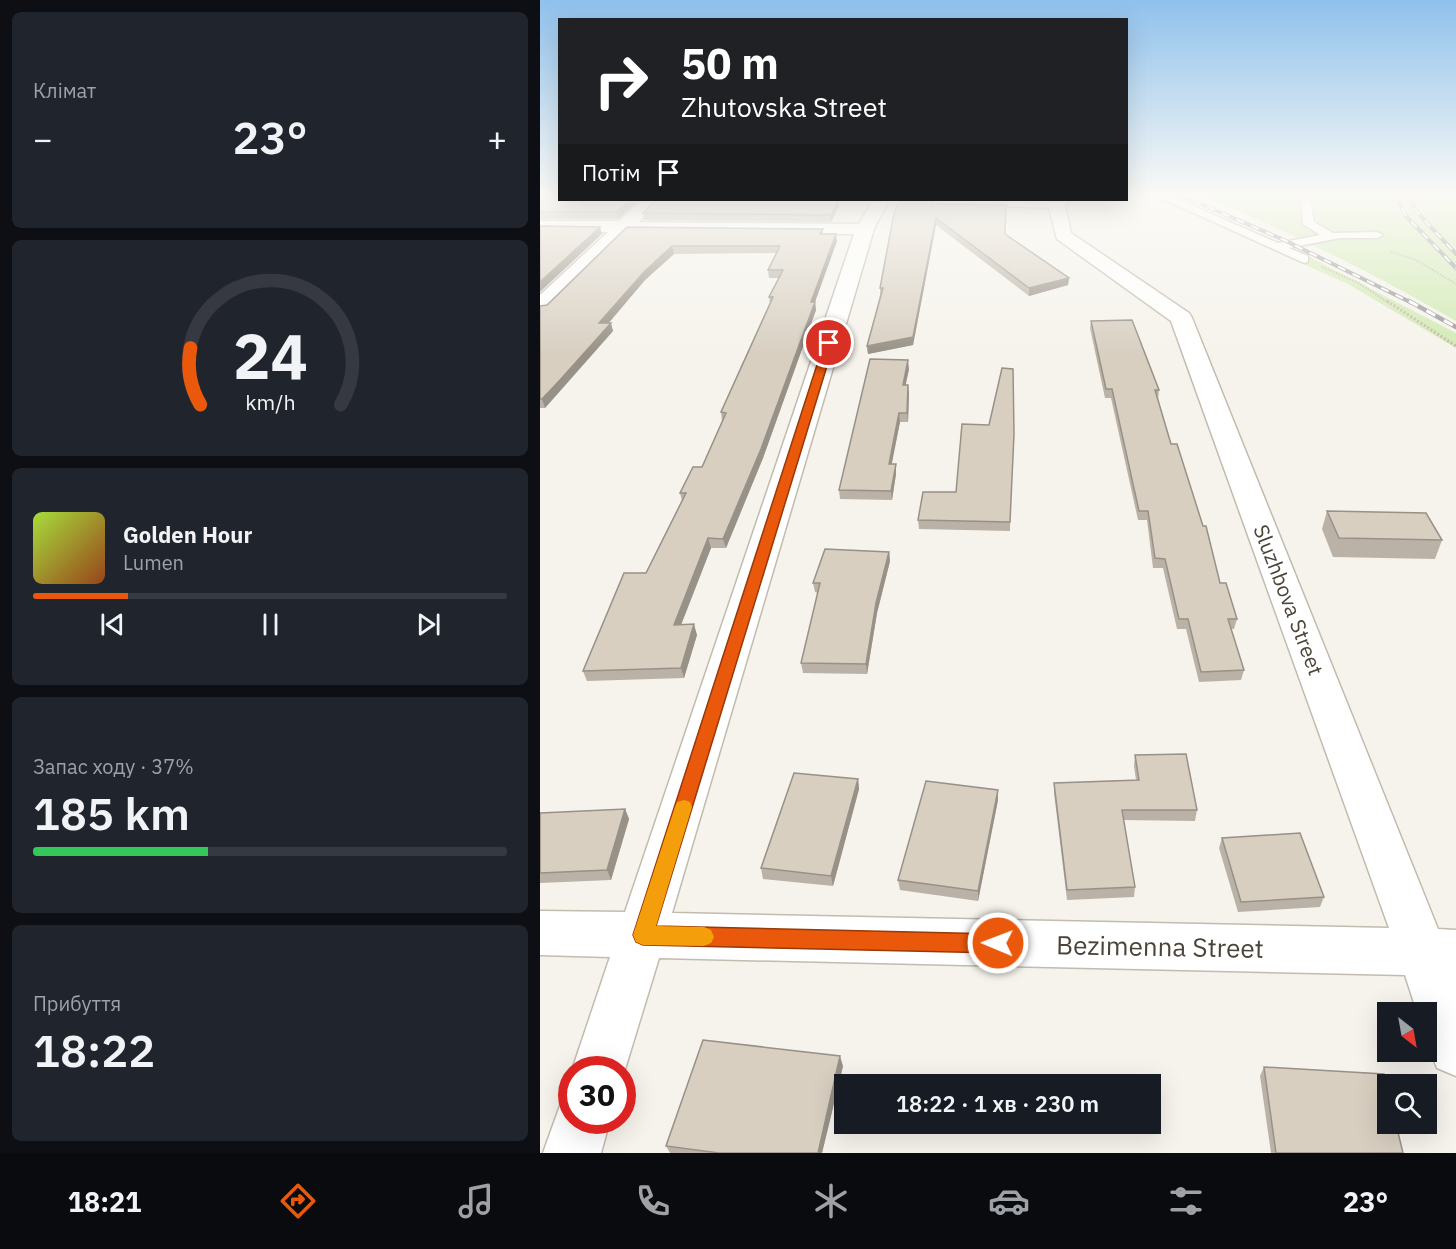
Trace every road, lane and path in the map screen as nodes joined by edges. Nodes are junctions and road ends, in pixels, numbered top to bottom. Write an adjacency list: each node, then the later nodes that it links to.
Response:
1 (600, 248): 8 (street)
2 (862, 248): 11 (street)
3 (1081, 248): 12 (street, Sluzhbova Street)
4 (1278, 248): 6 (lane)
5 (1371, 248): 7 (path)
6 (1304, 259): 9 (path)
7 (1456, 284)
8 (540, 306)
9 (1456, 346)
10 (540, 933): 11 (street, Bezimenna Street)
11 (643, 935): 12 (street, Bezimenna Street); 14 (street)
12 (1439, 953): 13 (street, Sluzhbova Street)
13 (1456, 1049)
14 (604, 1056)
15 (578, 1134): 16 (street)
16 (572, 1153)

